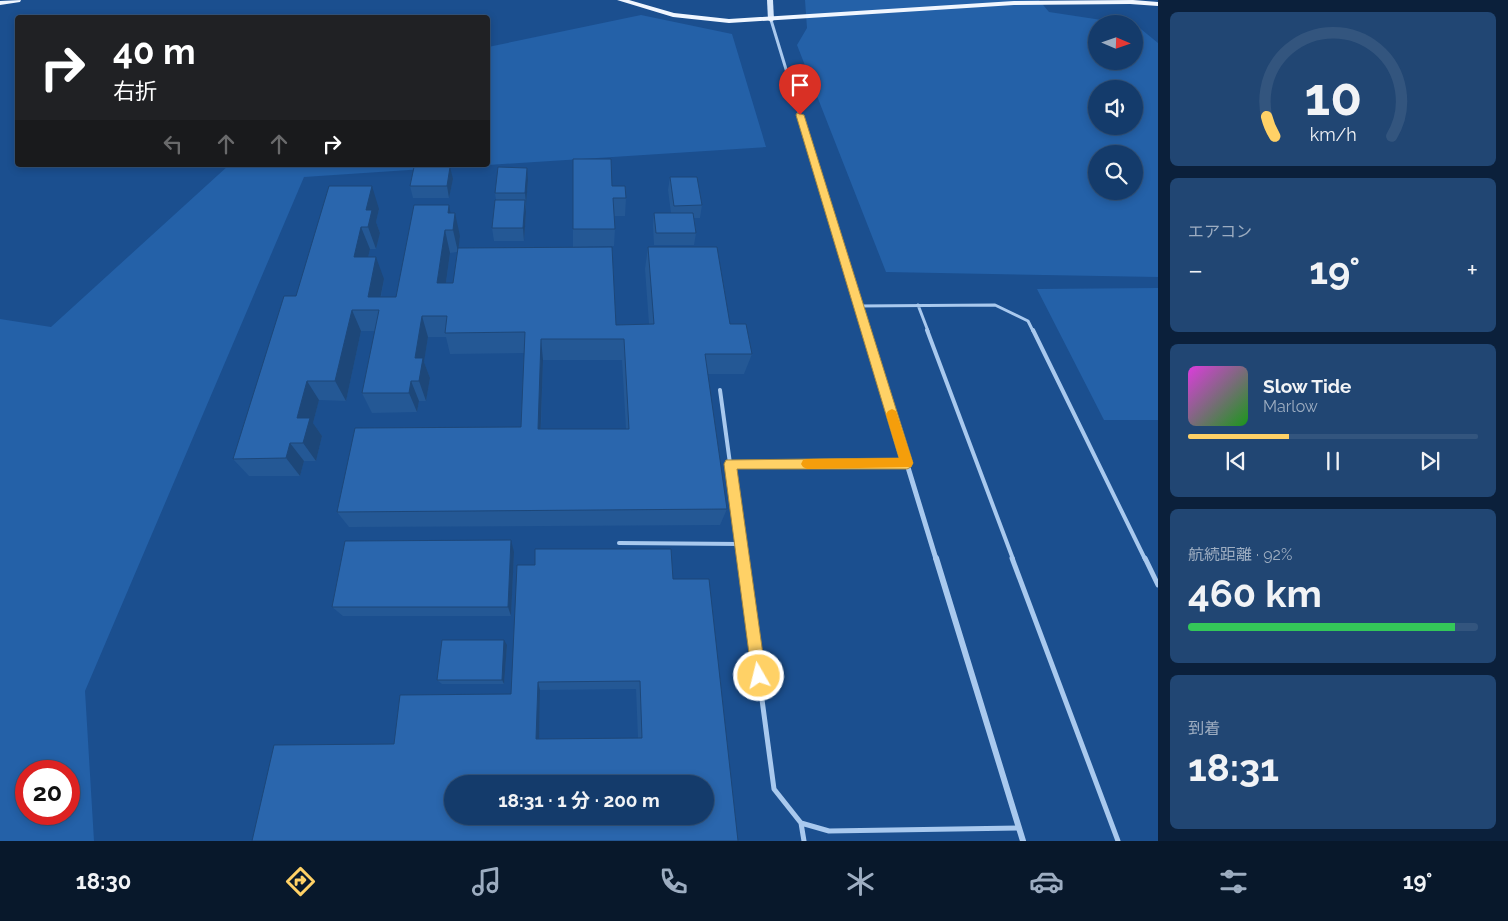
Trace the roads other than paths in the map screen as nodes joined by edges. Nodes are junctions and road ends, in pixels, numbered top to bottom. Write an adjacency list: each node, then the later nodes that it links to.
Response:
1 (17, 0): 4 (main road)
2 (621, 0): 6 (main road)
3 (770, 0): 6 (street)
4 (0, 3)
5 (1158, 4): 6 (main road)
6 (771, 20): 8 (street)
7 (918, 305): 8 (lane); 14 (lane); 19 (lane)
8 (858, 306): 10 (street)
9 (720, 390): 11 (lane)
10 (907, 463): 11 (lane); 16 (street)
11 (730, 464): 13 (lane)
12 (619, 543): 13 (lane)
13 (741, 544): 15 (lane)
14 (1158, 586)
15 (801, 823): 16 (lane); 17 (lane)
16 (1019, 828): 18 (street)
17 (804, 841)
18 (1023, 841)
19 (1118, 841)

